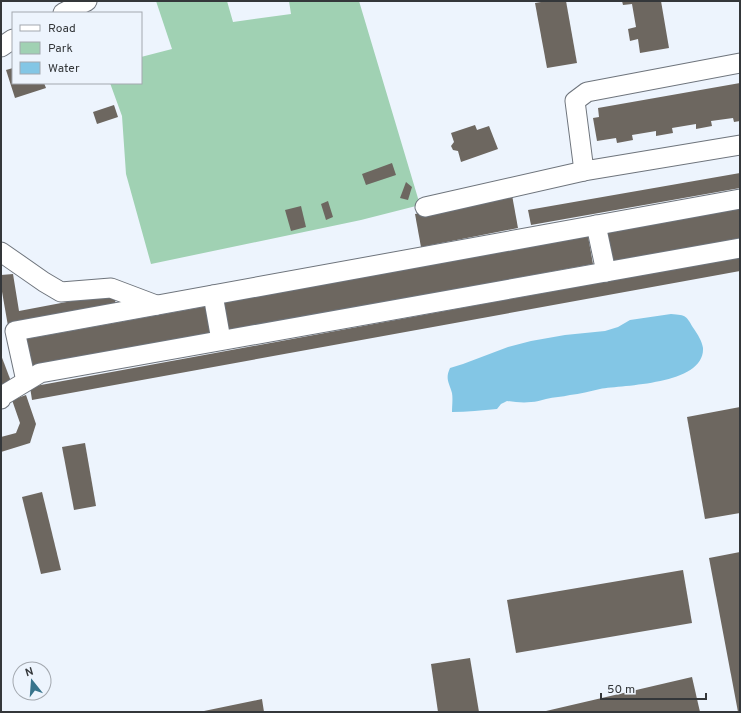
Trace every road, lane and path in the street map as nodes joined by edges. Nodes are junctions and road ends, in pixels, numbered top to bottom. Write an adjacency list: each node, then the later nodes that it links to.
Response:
1 (87, 1): 2 (street)
2 (65, 12)
3 (12, 40): 4 (street)
4 (1, 47)
5 (740, 63): 7 (street)
6 (740, 145): 7 (street)
7 (584, 171): 9 (street)
8 (740, 199): 10 (street)
9 (425, 207)
10 (596, 225): 13 (street); 14 (street)
11 (740, 248): 13 (street)
12 (1, 252): 15 (street)
13 (606, 272): 16 (street)
14 (213, 295): 15 (street); 16 (street)
15 (157, 305): 17 (street)
16 (221, 340): 17 (street)
17 (26, 381): 18 (street)
18 (1, 399)

